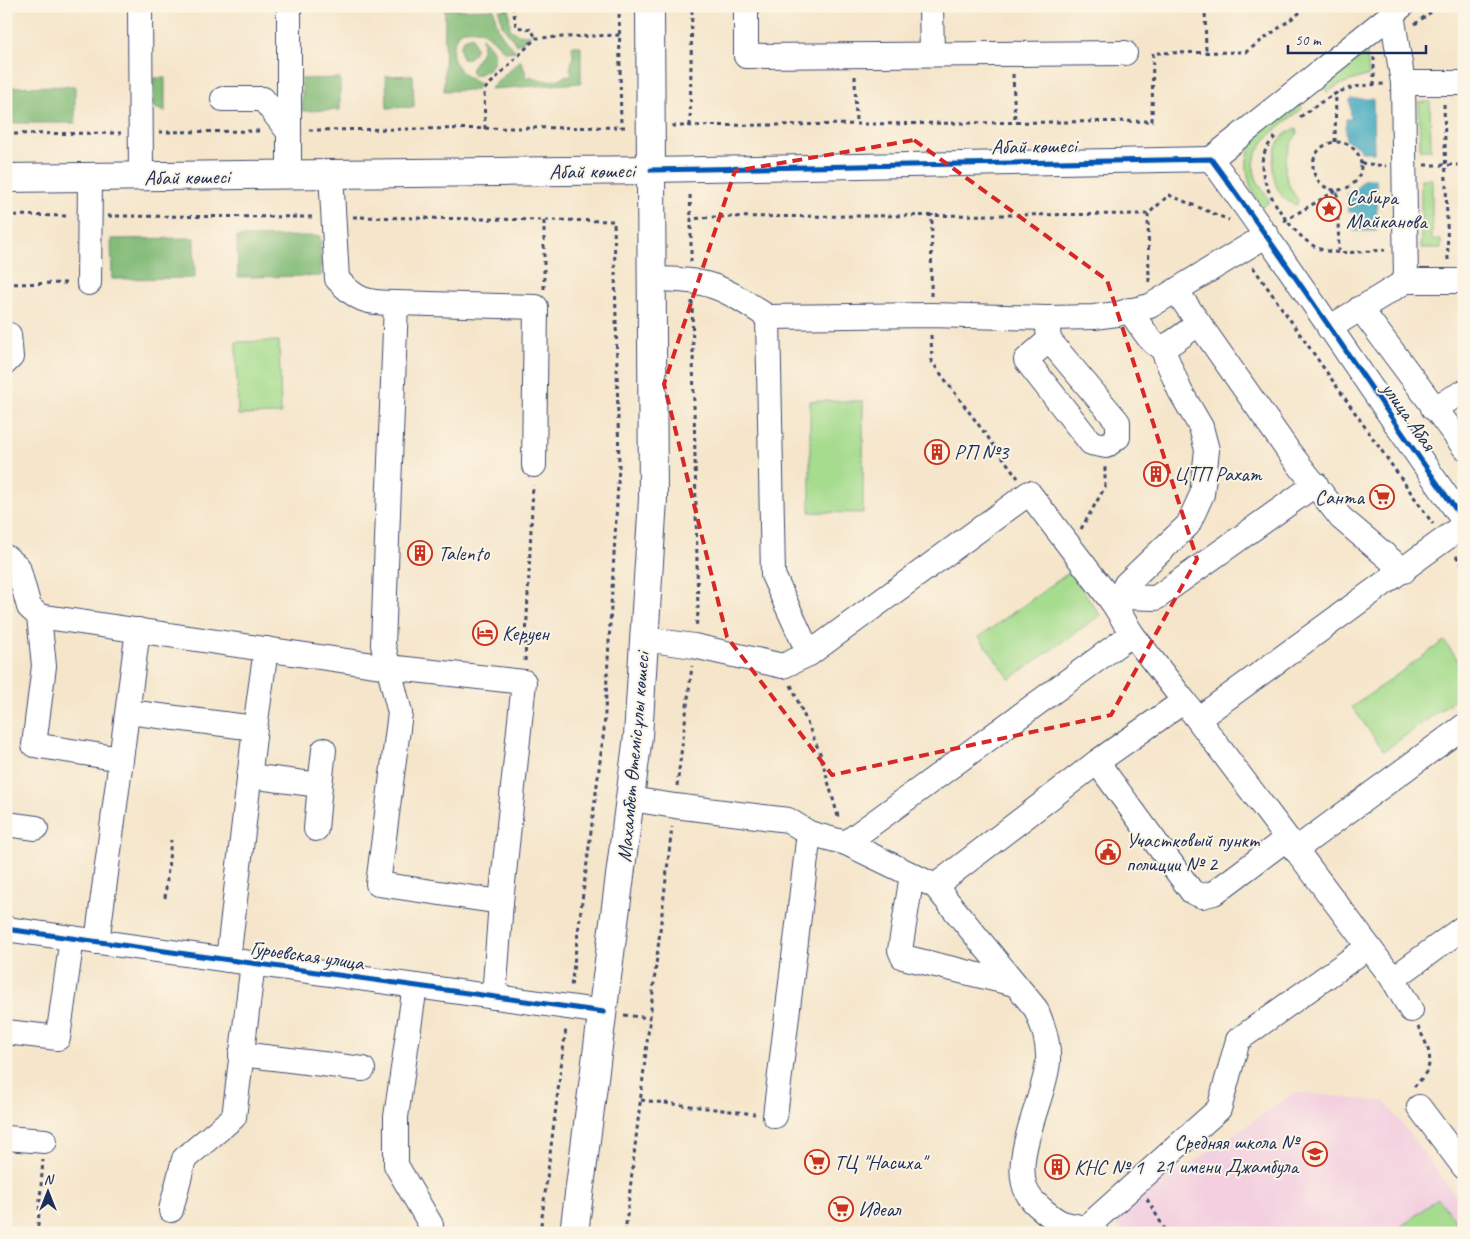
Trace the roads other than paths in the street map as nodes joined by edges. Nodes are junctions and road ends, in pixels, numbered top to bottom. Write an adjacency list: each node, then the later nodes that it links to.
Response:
1 (140, 6): 18 (street)
2 (289, 6): 13 (street)
3 (650, 6): 15 (main road, Махамбет Өтемісұлы көшесі)
4 (746, 6): 8 (street)
5 (931, 6): 8 (street)
6 (1397, 10): 10 (street); 14 (street)
7 (1125, 53): 8 (street)
8 (932, 54)
9 (1464, 65): 11 (street)
10 (1402, 84): 11 (street); 23 (street)
11 (1451, 89)
12 (223, 99): 13 (street)
13 (288, 131): 17 (street)
14 (1211, 159): 15 (street, Абай көшесі); 21 (street)
15 (652, 170): 16 (main road, Абай көшесі); 22 (main road, Махамбет Өтемісұлы көшесі)
16 (330, 174): 17 (main road, Абай көшесі); 27 (street)
17 (289, 175): 18 (main road, Абай көшесі)
18 (141, 177): 20 (main road, Абай көшесі)
19 (6, 178): 20 (main road, Абай көшесі)
20 (90, 178): 25 (street)
21 (1277, 228): 26 (street); 32 (street)
22 (652, 279): 30 (street); 50 (main road, Махамбет Өтемісұлы көшесі)
23 (1406, 281): 24 (street); 29 (street)
24 (1464, 281)
25 (90, 283)
26 (1177, 292): 28 (street); 31 (street)
27 (396, 303): 40 (street); 53 (street)
28 (1139, 308): 33 (street); 35 (street)
29 (1360, 308): 32 (street); 38 (street, улица Абая)
30 (768, 317): 33 (street); 52 (street)
31 (1199, 323): 35 (street); 41 (street)
32 (1329, 328): 42 (street, улица Абая)
33 (1048, 329): 33 (street)
34 (6, 334): 36 (street)
35 (1162, 348): 46 (street)
36 (6, 362)
37 (1464, 392): 38 (street)
38 (1433, 408): 39 (street, улица Абая)
39 (1464, 447)
40 (534, 465)
41 (1316, 484): 45 (street); 46 (street)
42 (1464, 521)
43 (1464, 525): 45 (street)
44 (6, 557): 47 (street)
45 (1404, 571): 54 (street)
46 (1116, 600): 49 (street); 52 (street)
47 (39, 616): 48 (street); 59 (street)
48 (138, 630): 51 (street); 55 (street)
49 (1132, 634): 54 (street); 68 (street)
50 (644, 639): 52 (street); 63 (main road, Махамбет Өтемісұлы көшесі)
51 (266, 649): 53 (street); 57 (street)
52 (809, 654)
53 (388, 667): 72 (street); 72 (street)
54 (1191, 710): 60 (street); 69 (street)
55 (128, 712): 57 (street); 59 (street)
56 (1464, 726): 69 (street)
57 (255, 728): 61 (street)
58 (324, 750): 62 (street)
59 (121, 759): 76 (street)
60 (1097, 762): 69 (street); 71 (street)
61 (249, 776): 62 (street); 78 (street)
62 (320, 785): 66 (street)
63 (631, 799): 67 (street); 85 (main road, Махамбет Өтемісұлы көшесі)
64 (6, 824): 65 (street)
65 (36, 828)
66 (316, 829)
67 (809, 833): 68 (street); 90 (street)
68 (846, 843): 70 (street)
69 (1291, 844): 77 (street)
70 (912, 875): 71 (street); 81 (street)
71 (935, 886): 81 (street)
72 (501, 902): 83 (street)
73 (1464, 927): 80 (street)
74 (6, 929): 75 (street, Гурьевская улица)
75 (72, 938): 76 (street, Гурьевская улица); 86 (street)
76 (97, 942): 78 (street, Гурьевская улица)
77 (1367, 948): 80 (street); 97 (street)
78 (228, 960): 79 (street, Гурьевская улица)
79 (253, 964): 82 (street, Гурьевская улица); 87 (street)
80 (1393, 979): 84 (street)
81 (1016, 984): 96 (street)
82 (416, 986): 83 (street, Гурьевская улица); 95 (street)
83 (494, 997): 85 (street, Гурьевская улица)
84 (1411, 1010)
85 (604, 1012): 98 (main road, Махамбет Өтемісұлы көшесі)
86 (6, 1032)
87 (241, 1054): 88 (street); 94 (street)
88 (363, 1069)
89 (1419, 1106): 93 (street)
90 (775, 1116)
91 (6, 1138): 92 (street)
92 (45, 1142)
93 (1464, 1167)
94 (171, 1210)
95 (431, 1225)
96 (1053, 1227): 97 (street)
97 (1091, 1230)
98 (574, 1233)

